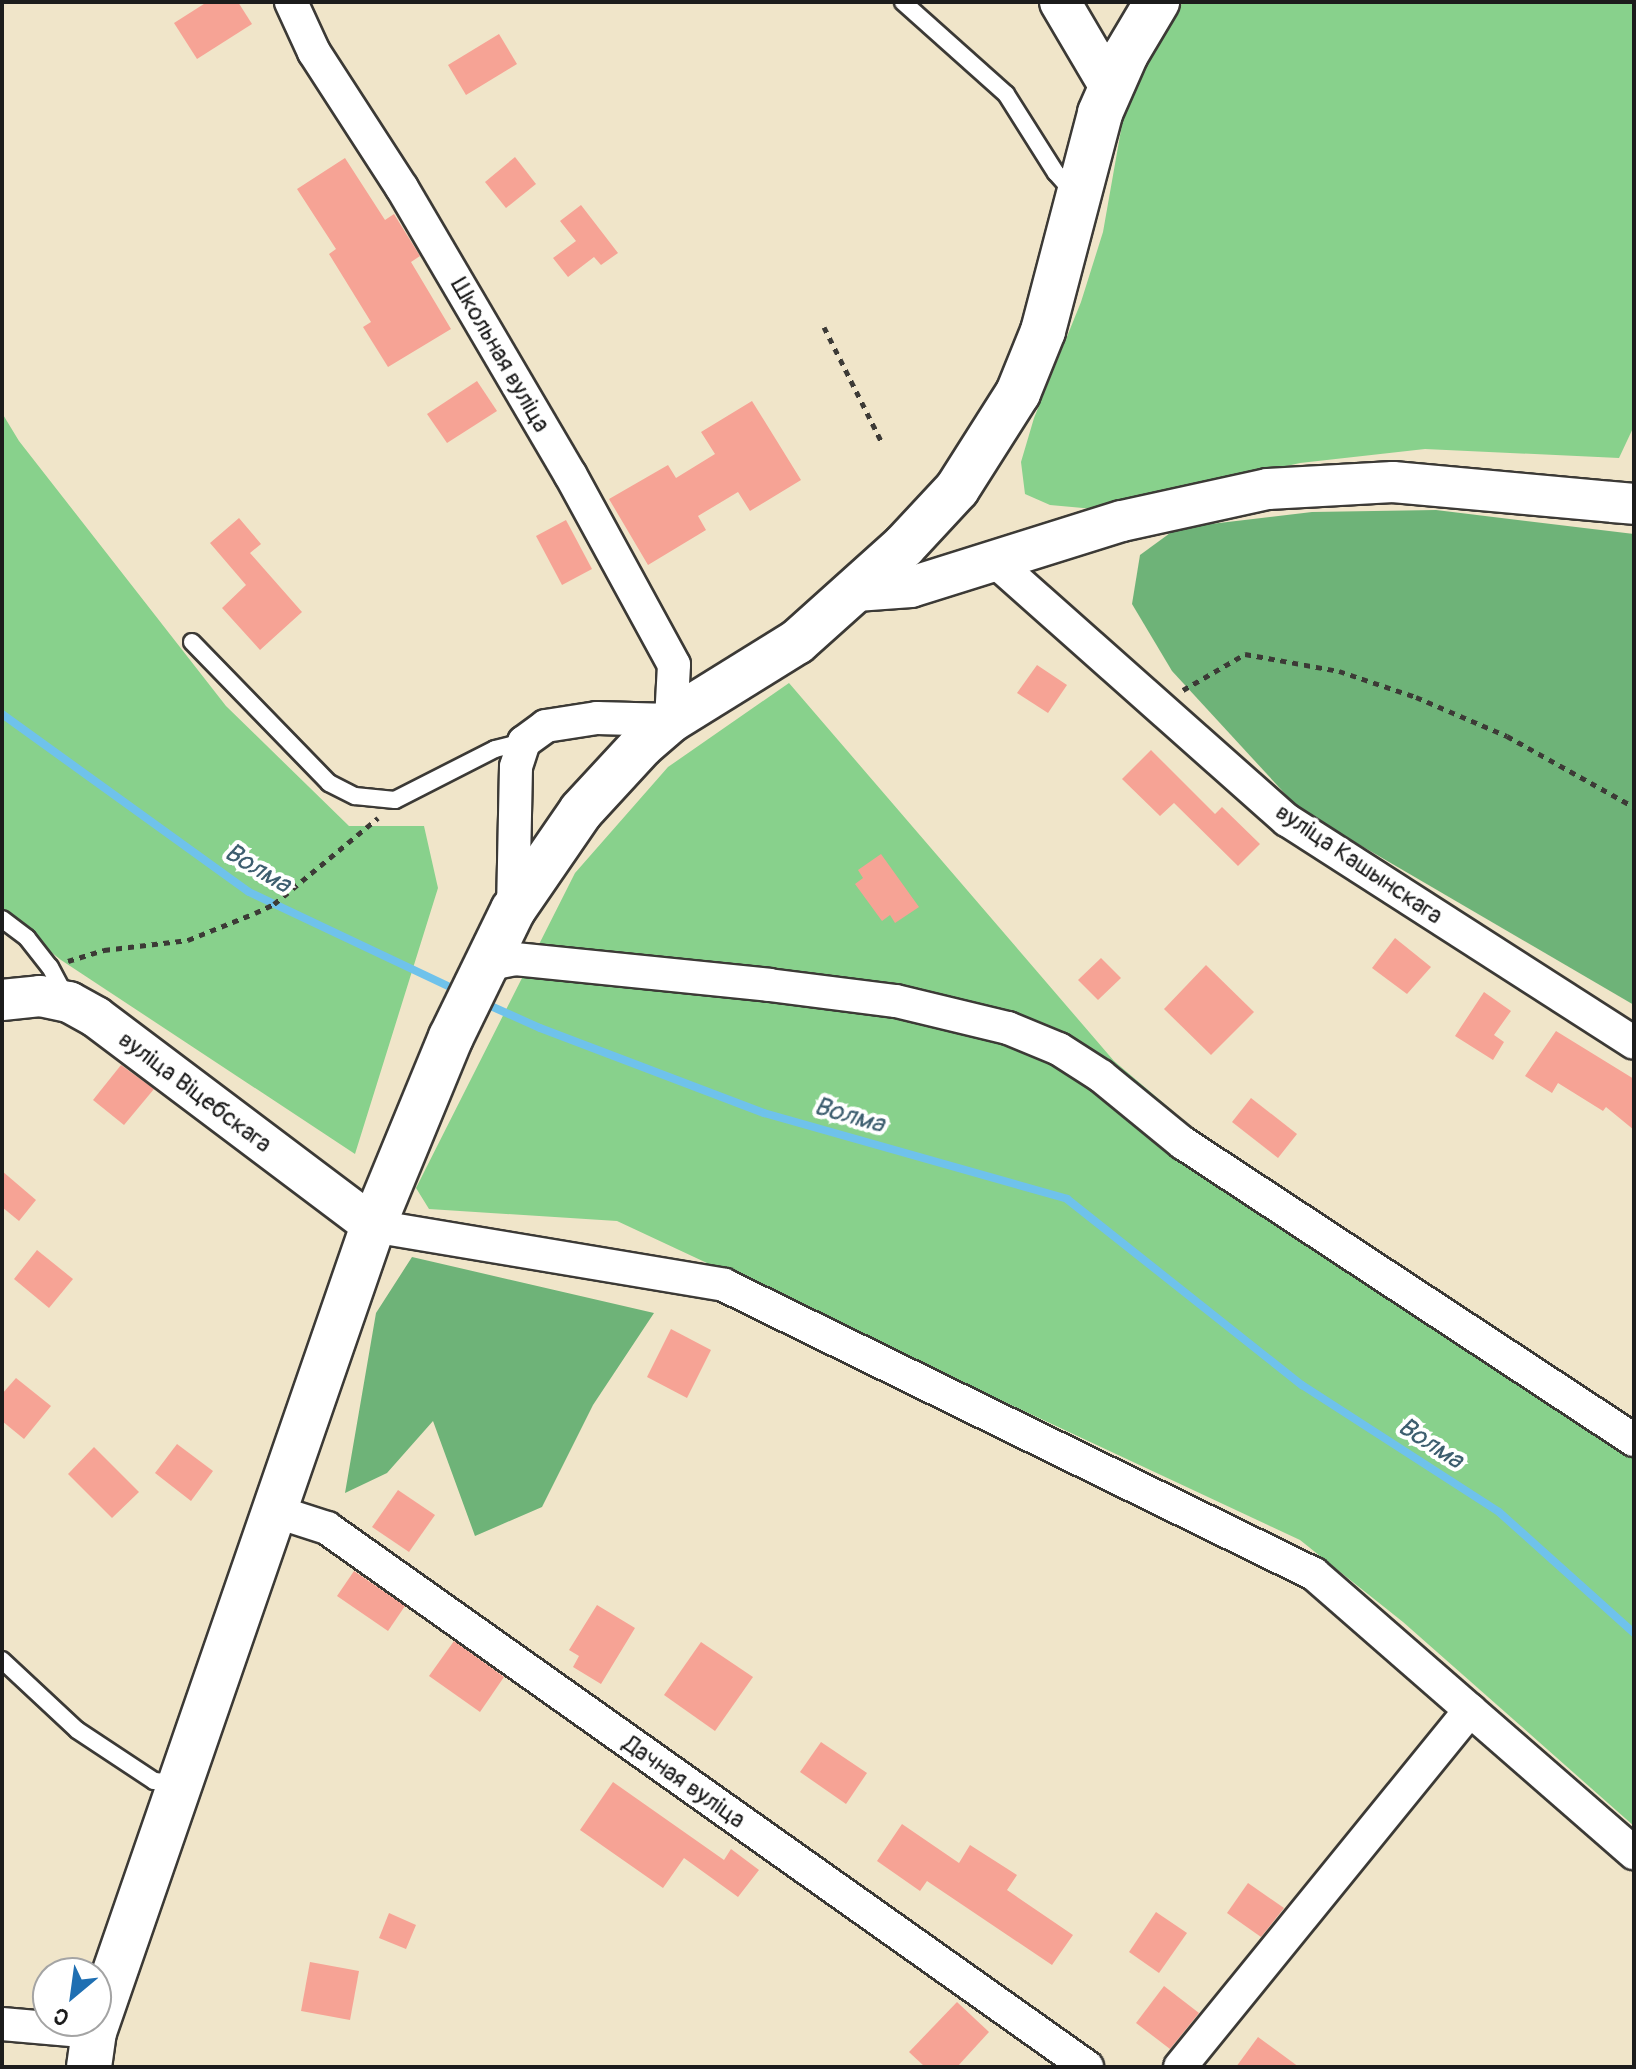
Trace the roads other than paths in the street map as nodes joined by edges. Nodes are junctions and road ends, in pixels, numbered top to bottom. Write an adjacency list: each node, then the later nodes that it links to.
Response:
1 (291, 2): 11 (street, Школьная вуліца)
2 (903, 2): 6 (lane)
3 (1060, 2): 5 (street)
4 (1157, 2): 5 (main road)
5 (1110, 87): 6 (main road)
6 (1076, 195): 9 (main road)
7 (1634, 504): 8 (street)
8 (996, 562): 9 (street); 20 (street, вуліца Кашынскага)
9 (856, 591): 12 (main road)
10 (192, 642): 14 (lane)
11 (674, 665): 12 (street); 13 (street)
12 (729, 684): 13 (main road)
13 (671, 720): 14 (street); 15 (main road)
14 (524, 742): 15 (street)
15 (513, 910): 17 (main road)
16 (2, 919): 19 (lane)
17 (485, 965): 21 (main road); 22 (street)
18 (2, 1000): 19 (street, вуліца Віцебскага)
19 (69, 1002): 21 (street, вуліца Віцебскага)
20 (1634, 1043)
21 (373, 1226): 23 (main road); 25 (street)
22 (1634, 1440)
23 (274, 1511): 26 (main road); 30 (street, Дачная вуліца)
24 (2, 1660): 26 (lane)
25 (1470, 1710): 27 (street); 31 (street)
26 (179, 1783): 29 (main road)
27 (1634, 1853)
28 (2, 2024): 29 (street)
29 (92, 2050)
30 (1087, 2067)
31 (1180, 2067)

